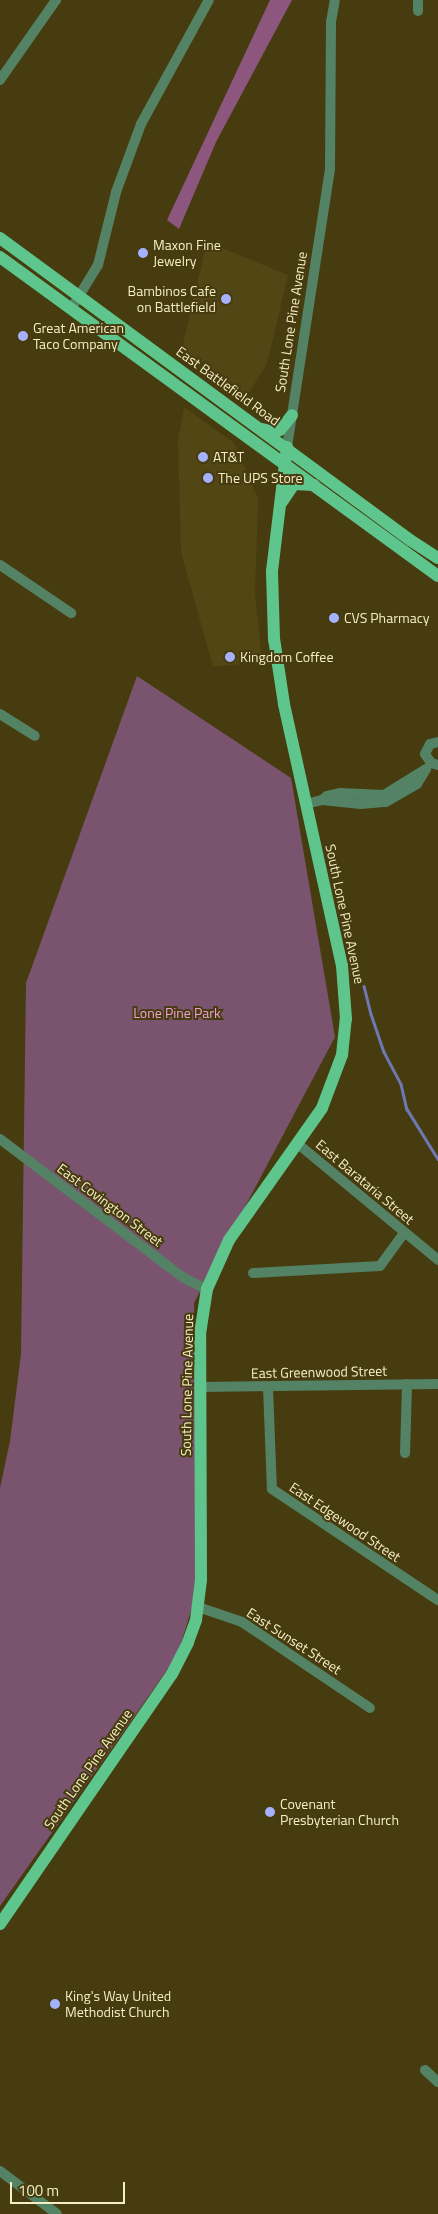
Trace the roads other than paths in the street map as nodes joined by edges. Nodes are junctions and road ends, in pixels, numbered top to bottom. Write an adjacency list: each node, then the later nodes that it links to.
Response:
1 (56, 0): 6 (street)
2 (209, 0): 9 (street)
3 (335, 0): 11 (street, South Lone Pine Avenue)
4 (418, 0): 5 (street)
5 (418, 11)
6 (0, 80)
7 (0, 238): 9 (main road, East Battlefield Road)
8 (0, 257): 10 (main road, East Battlefield Road)
9 (80, 296): 10 (street); 12 (main road, East Battlefield Road)
10 (71, 309): 14 (main road, East Battlefield Road)
11 (292, 415): 12 (main road); 13 (street, South Lone Pine Avenue)
12 (259, 427): 13 (main road, East Battlefield Road)
13 (287, 447): 14 (main road, South Lone Pine Avenue); 17 (main road, East Battlefield Road)
14 (285, 461): 15 (main road, East Battlefield Road); 16 (main road, South Lone Pine Avenue)
15 (318, 487): 16 (main road); 19 (main road, East Battlefield Road)
16 (278, 517): 25 (main road, South Lone Pine Avenue)
17 (438, 558)
18 (0, 565): 20 (street)
19 (438, 576)
20 (71, 613)
21 (0, 714): 22 (street)
22 (35, 736)
23 (438, 742): 24 (street)
24 (431, 766): 25 (street)
25 (306, 804): 27 (main road, South Lone Pine Avenue)
26 (0, 1138): 31 (street, East Covington Street)
27 (298, 1144): 28 (street, East Barataria Street); 31 (main road, South Lone Pine Avenue)
28 (404, 1232): 29 (street, East Barataria Street); 30 (street)
29 (438, 1260)
30 (253, 1273)
31 (207, 1289): 34 (main road, South Lone Pine Avenue)
32 (407, 1384): 33 (street, East Greenwood Street); 35 (street, East Greenwood Street); 36 (street)
33 (438, 1384)
34 (200, 1387): 35 (street, East Greenwood Street); 38 (main road, South Lone Pine Avenue)
35 (268, 1387): 37 (street, East Edgewood Street)
36 (405, 1453)
37 (438, 1600)
38 (198, 1607): 39 (street, East Sunset Street); 40 (main road, South Lone Pine Avenue)
39 (370, 1708)
40 (0, 1922)
41 (425, 2070): 42 (street)
42 (438, 2082)
43 (0, 2171): 44 (street)
44 (58, 2214)

